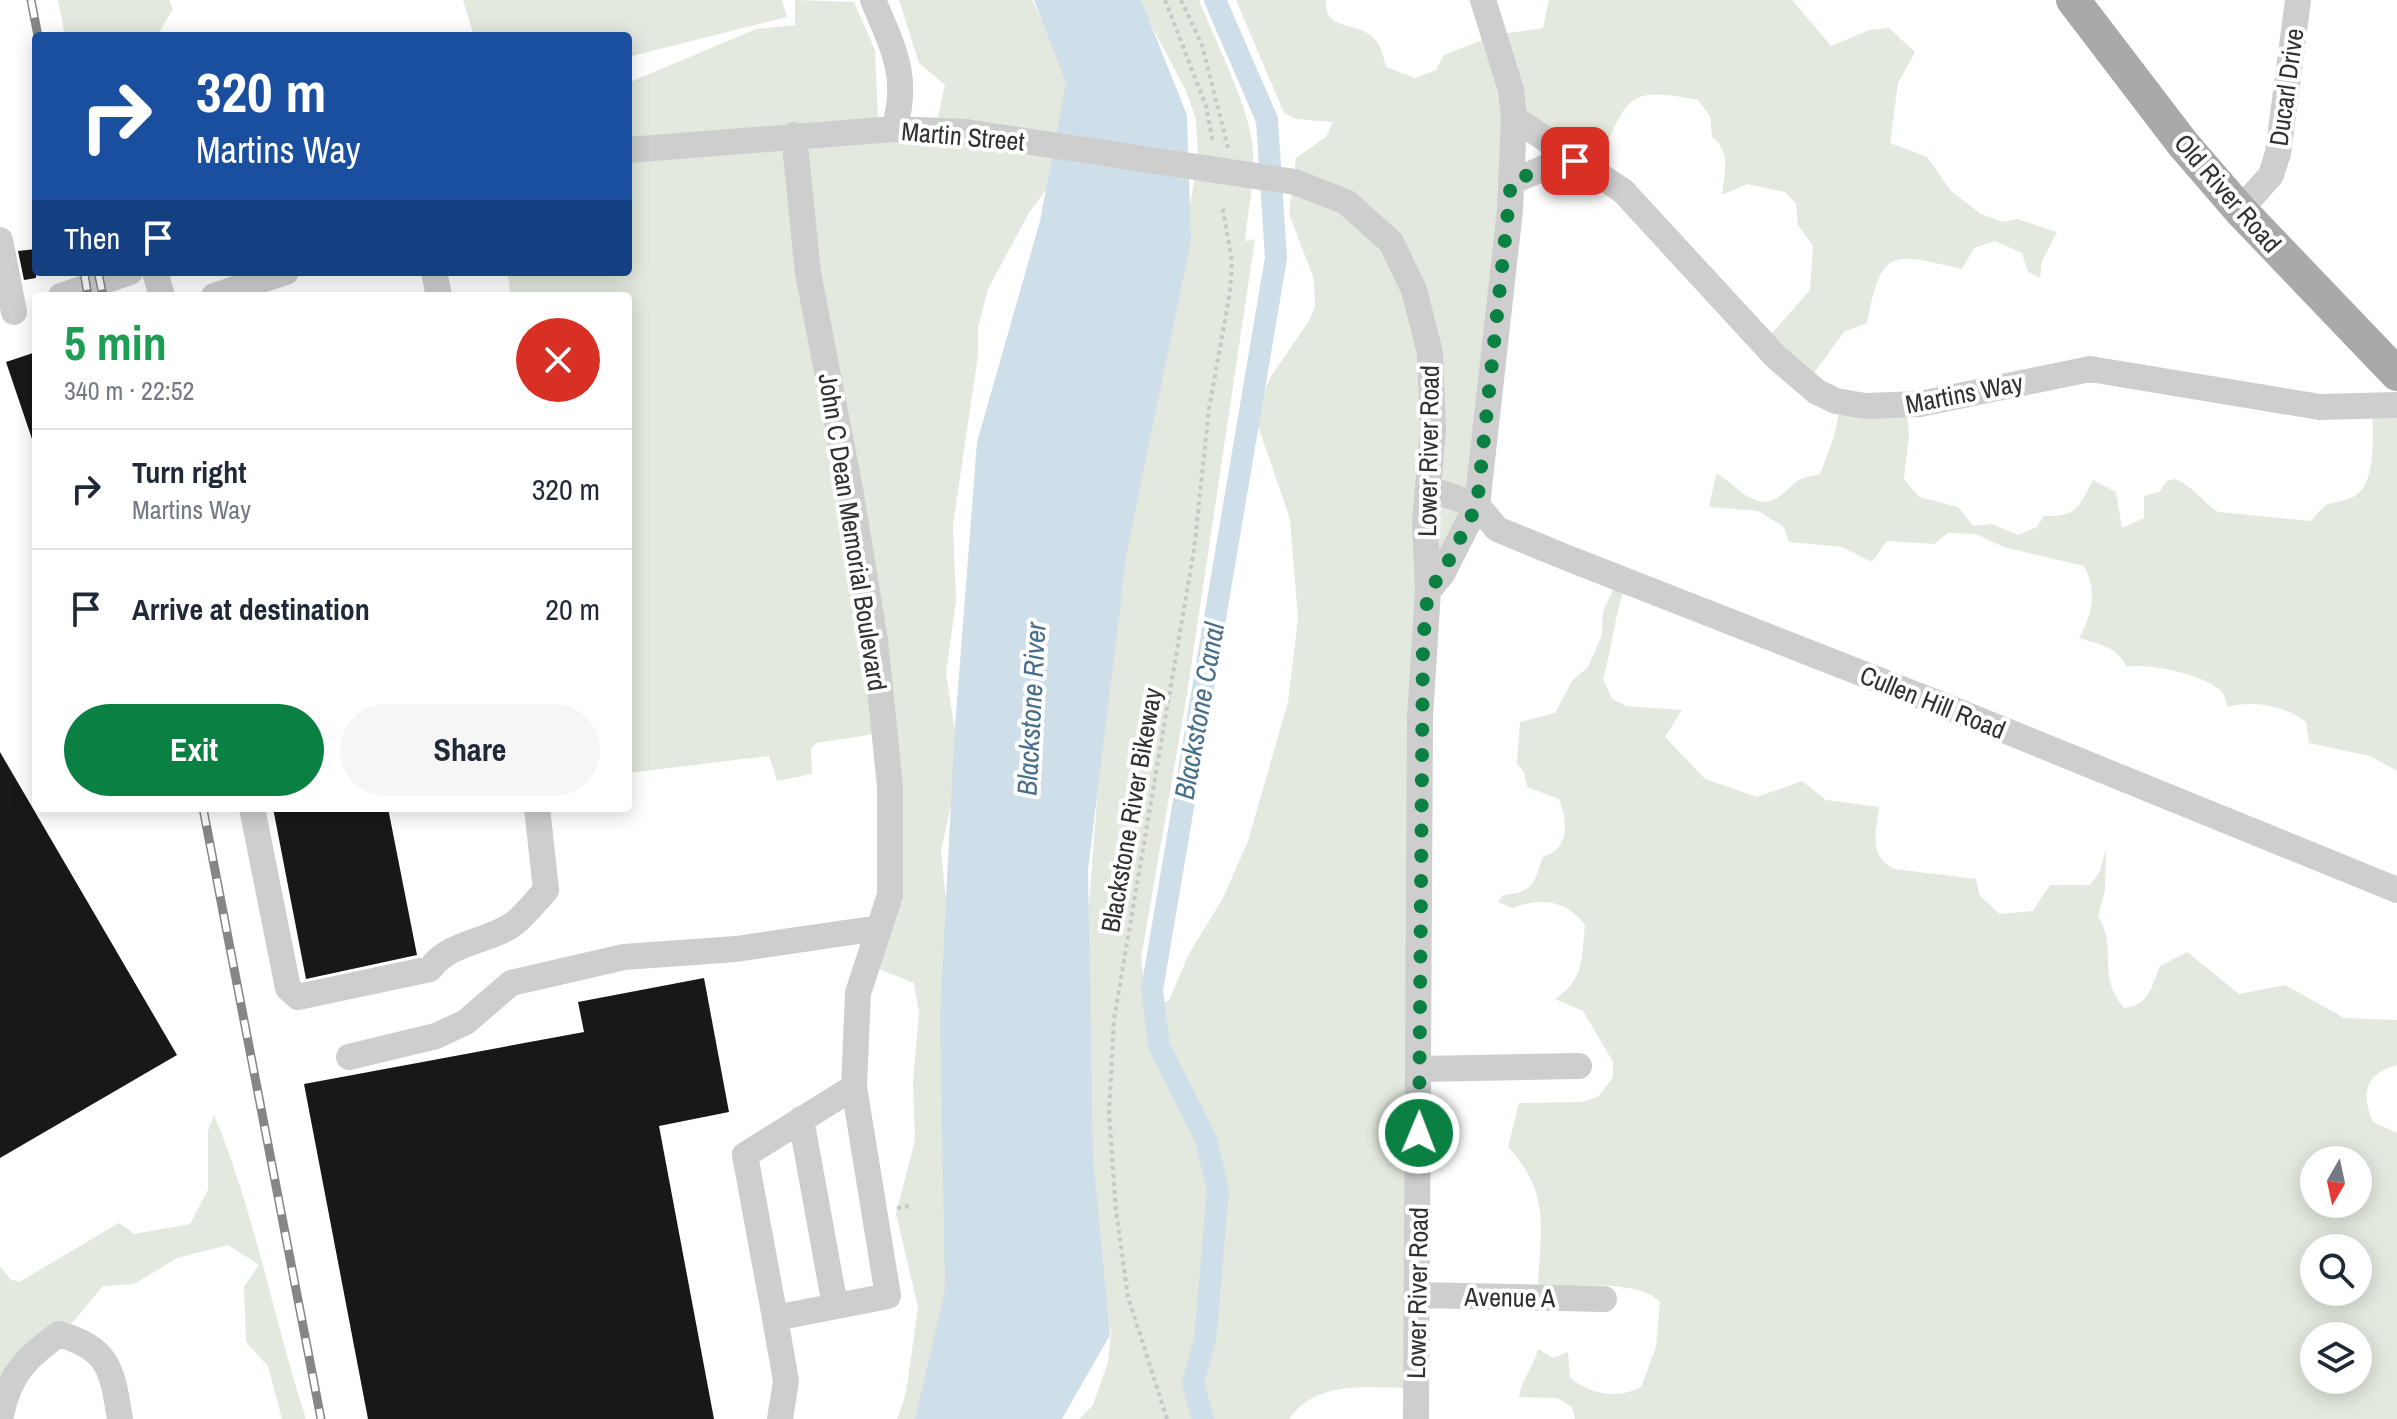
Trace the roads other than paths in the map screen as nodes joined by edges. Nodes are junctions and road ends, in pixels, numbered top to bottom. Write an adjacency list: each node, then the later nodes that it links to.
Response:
1 (873, 0): 6 (street)
2 (1483, 0): 5 (street, Lower River Road)
3 (2073, 0): 12 (main road, Old River Road)
4 (2298, 0): 12 (street, Ducarl Drive)
5 (1514, 118): 9 (street, Martins Way); 11 (street, Lower River Road)
6 (894, 129): 7 (street, Martin Street); 10 (street, Martin Street, bridge)
7 (794, 135): 8 (street, Martin Street); 27 (street, John C Dean Memorial Boulevard)
8 (632, 150)
9 (1575, 161): 11 (street); 20 (street, Martins Way)
10 (1295, 182): 21 (street, Lower River Road)
11 (1511, 182): 22 (street, Lower River Road)
12 (2240, 210): 19 (main road, Old River Road)
13 (0, 240): 18 (street)
14 (118, 276): 16 (street)
15 (274, 276): 17 (street)
16 (72, 292)
17 (226, 292)
18 (17, 312)
19 (2397, 374)
20 (2397, 405)
21 (1429, 489): 22 (street); 23 (street, Lower River Road)
22 (1477, 505): 23 (street, Lower River Road); 26 (street, Cullen Hill Road)
23 (1428, 591): 30 (street, Lower River Road)
24 (253, 812): 25 (street)
25 (537, 812)
26 (2397, 890)
27 (879, 928): 28 (street); 31 (street, John C Dean Memorial Boulevard)
28 (349, 1057)
29 (1579, 1066): 30 (street)
30 (1419, 1069): 33 (street, Lower River Road)
31 (854, 1087): 32 (street); 35 (street, John C Dean Memorial Boulevard)
32 (801, 1119): 35 (street); 36 (street)
33 (1416, 1295): 34 (street, Avenue A); 40 (street, Lower River Road)
34 (1604, 1299)
35 (835, 1306): 36 (street)
36 (775, 1318): 39 (street)
37 (0, 1419): 38 (street)
38 (120, 1419)
39 (780, 1419)
40 (1416, 1419)

